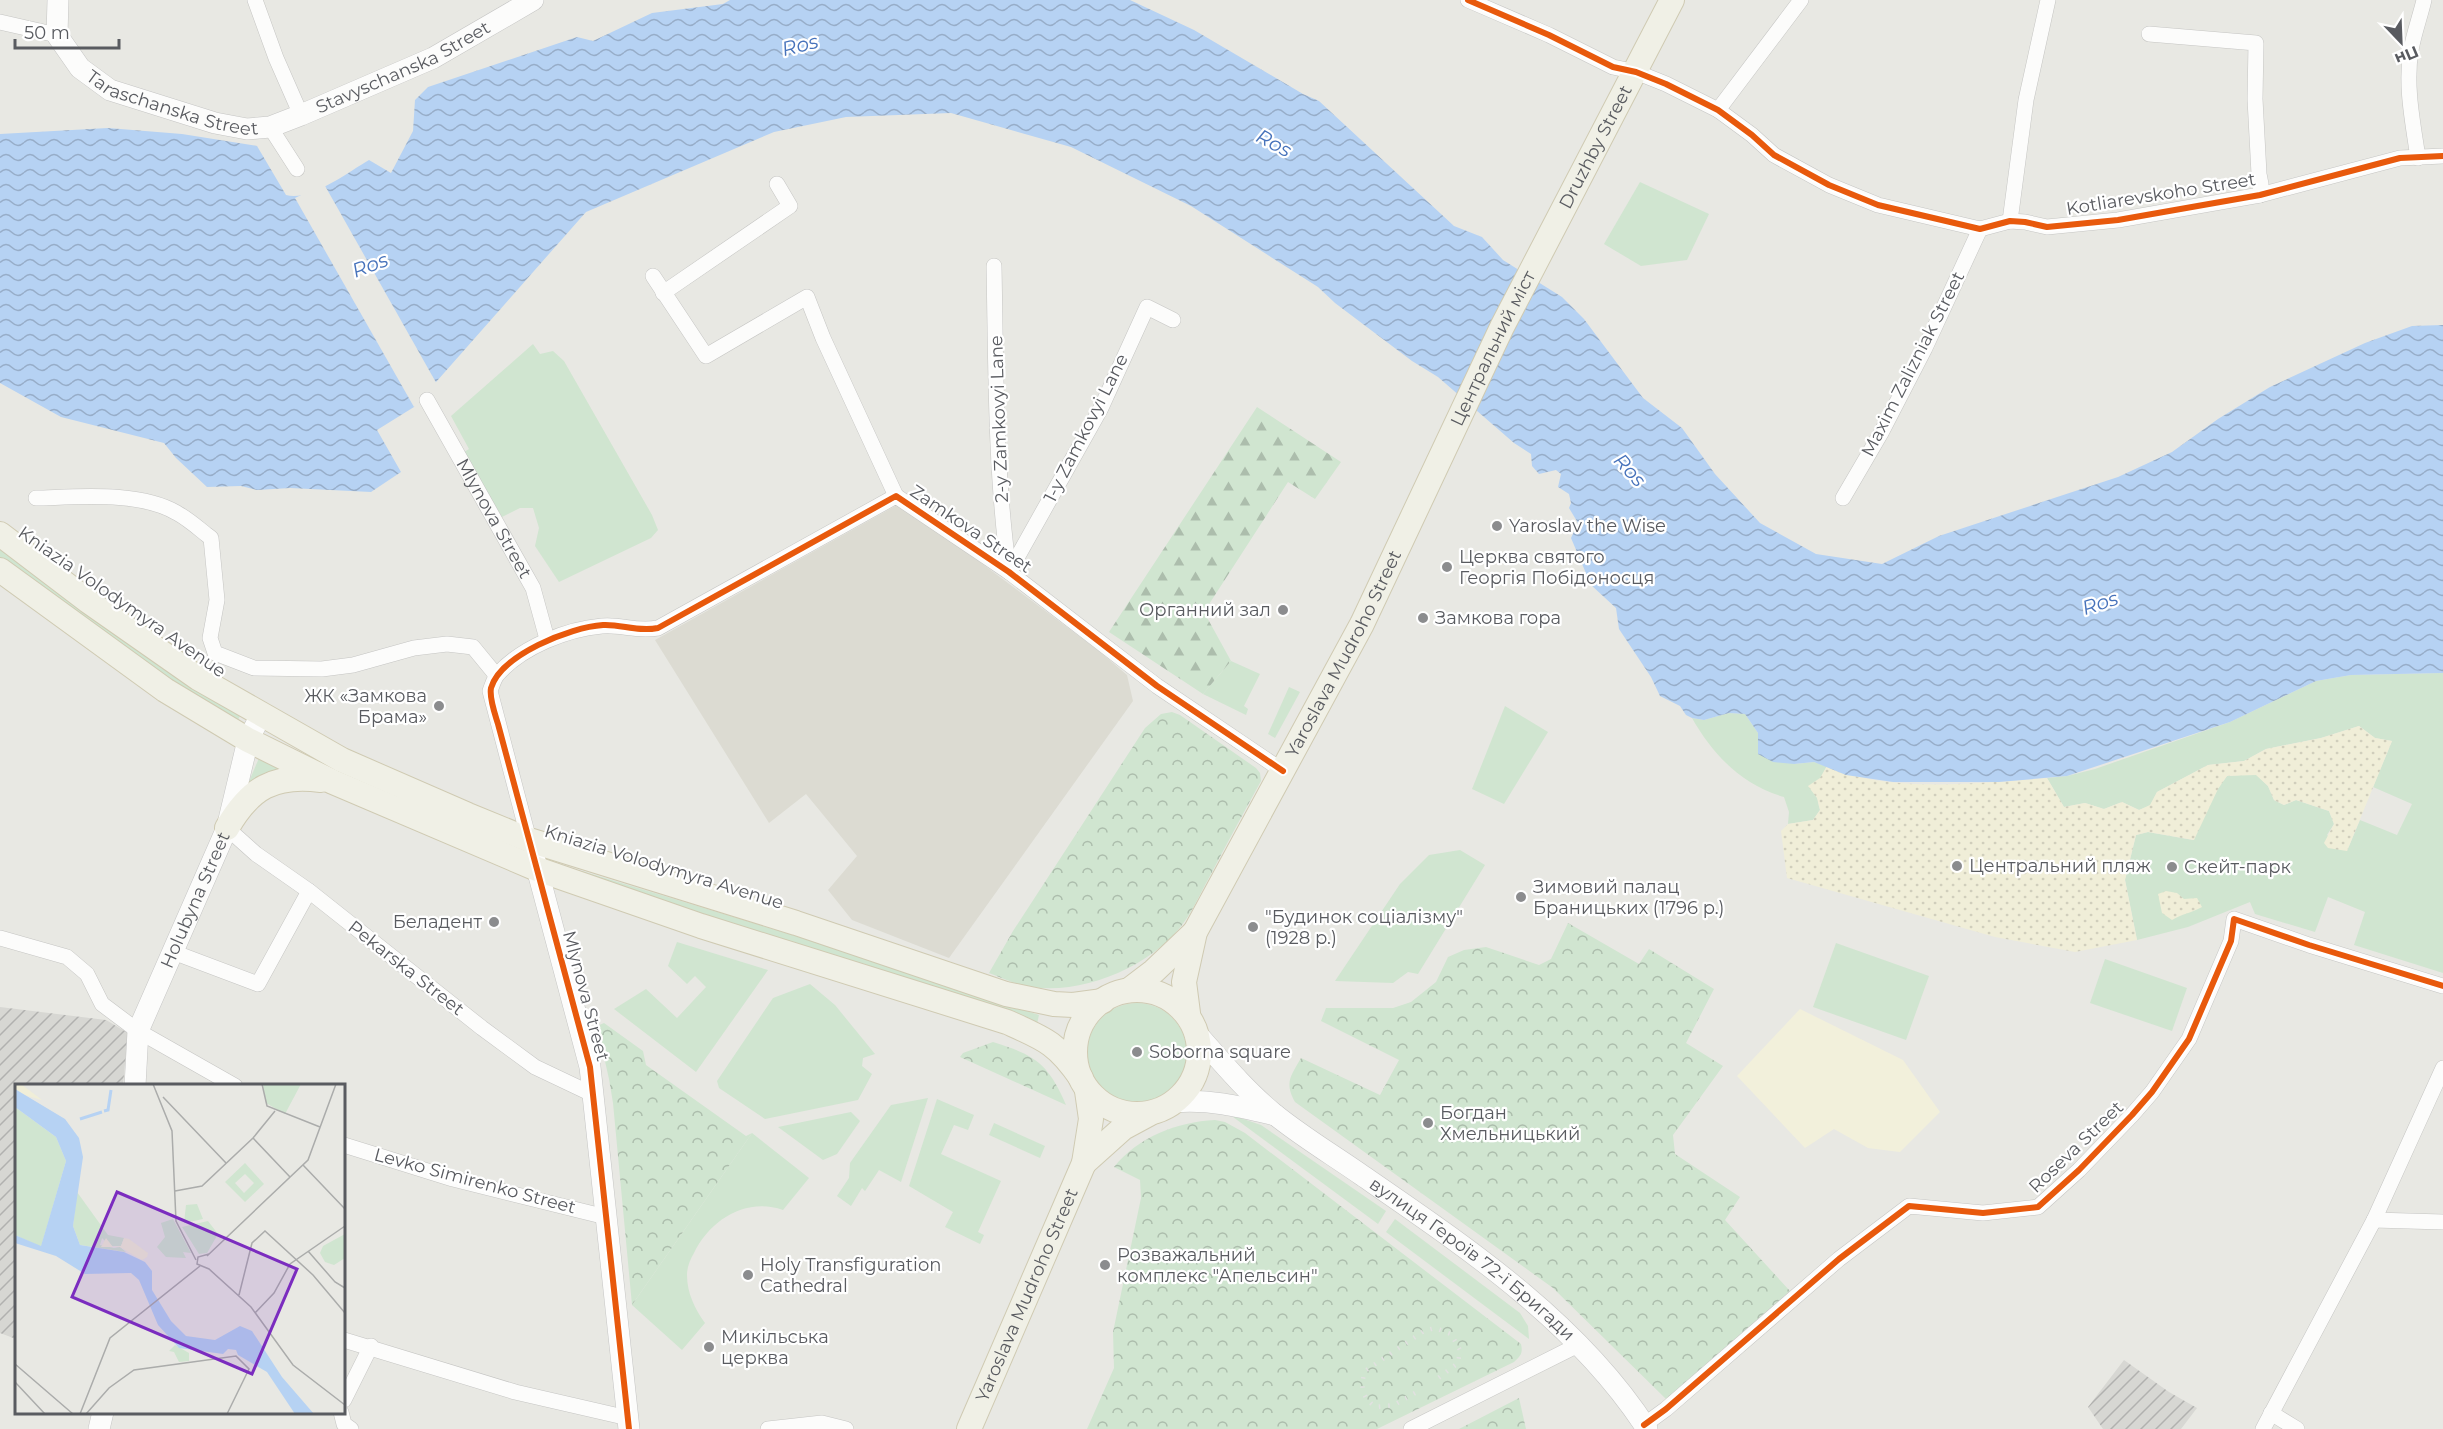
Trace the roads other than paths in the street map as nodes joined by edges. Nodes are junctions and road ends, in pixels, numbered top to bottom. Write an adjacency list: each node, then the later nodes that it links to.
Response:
1 (58, 0): 11 (street)
2 (255, 0): 14 (street)
3 (533, 0): 14 (street, Stavyschanska Street)
4 (1468, 0): 12 (street, Kotliarevskoho Street)
5 (1672, 0): 12 (main road, Druzhby Street)
6 (1801, 0): 13 (street)
7 (2048, 0): 21 (street)
8 (2424, 0): 17 (street)
9 (0, 22): 11 (street)
10 (2150, 34): 20 (street, Kotliarevskoho Street)
11 (57, 35): 15 (street, Taraschanska Street)
12 (1636, 72): 13 (street, Kotliarevskoho Street); 23 (main road, Druzhby Street)
13 (1718, 110): 22 (street, Kotliarevskoho Street)
14 (301, 115): 15 (street, Stavyschanska Street)
15 (270, 127): 18 (street)
16 (2443, 156): 17 (street, Kotliarevskoho Street)
17 (2418, 158): 20 (street, Kotliarevskoho Street)
18 (297, 169)
19 (777, 184): 26 (street)
20 (2260, 195): 21 (street, Kotliarevskoho Street)
21 (2010, 221): 22 (street, Kotliarevskoho Street)
22 (1980, 229): 32 (street, Maxim Zalizniak Street)
23 (1551, 230): 29 (main road, Центральний міст)
24 (994, 266): 35 (street, 2-y Zamkovyi Lane)
25 (653, 276): 26 (street, Zamkova Street)
26 (663, 293): 30 (street, Zamkova Street)
27 (1173, 320): 35 (street, 1-y Zamkovyi Lane)
28 (427, 400): 36 (street, Mlynova Street)
29 (1435, 466): 40 (main road, Yaroslava Mudroho Street)
30 (896, 496): 35 (street, Zamkova Street); 36 (street, Zamkova Street)
31 (36, 498): 37 (street)
32 (1843, 498)
33 (0, 534): 38 (main road, Kniazia Volodymyra Avenue)
34 (0, 570): 39 (main road)
35 (1009, 572): 40 (street, Zamkova Street)
36 (547, 639): 37 (street)
37 (496, 675): 43 (street, Mlynova Street)
38 (261, 714): 39 (street, Holubyna Street); 43 (main road, Kniazia Volodymyra Avenue)
39 (248, 740): 41 (main road); 42 (street, Holubyna Street)
40 (1283, 771): 46 (main road, Yaroslava Mudroho Street)
41 (333, 782): 42 (main road); 44 (main road)
42 (227, 828): 45 (street, Pekarska Street); 48 (street, Holubyna Street)
43 (529, 840): 44 (street, Mlynova Street); 51 (main road, Kniazia Volodymyra Avenue)
44 (537, 869): 57 (main road); 58 (street, Mlynova Street)
45 (309, 891): 48 (street); 58 (street, Pekarska Street)
46 (1195, 932): 50 (main road, Yaroslava Mudroho Street); 52 (main road, Yaroslava Mudroho Street)
47 (0, 938): 53 (street)
48 (173, 952): 53 (street, Holubyna Street)
49 (2443, 986): 75 (street, Roseva Street)
50 (1129, 990): 51 (main road); 52 (main road)
51 (1103, 1001): 57 (main road)
52 (1192, 1023): 59 (main road); 61 (street, вулиця Героїв 72-ї Бригади)
53 (138, 1032): 55 (street, Holubyna Street); 56 (street)
54 (2443, 1068): 65 (street)
55 (135, 1084)
56 (231, 1084)
57 (1084, 1084): 60 (main road); 63 (main road, Yaroslava Mudroho Street)
58 (594, 1095): 64 (street, Mlynova Street)
59 (1175, 1102): 60 (main road); 61 (street, вулиця Героїв 72-ї Бригади)
60 (1150, 1114): 63 (main road, Yaroslava Mudroho Street)
61 (1275, 1115): 68 (street, вулиця Героїв 72-ї Бригади)
62 (345, 1145): 64 (street, Levko Simirenko Street)
63 (1084, 1163): 80 (main road, Yaroslava Mudroho Street)
64 (606, 1217): 74 (street, Mlynova Street)
65 (2374, 1220): 66 (street); 71 (street)
66 (2443, 1222)
67 (345, 1340): 69 (street)
68 (1578, 1345): 75 (street, вулиця Героїв 72-ї Бригади); 81 (street)
69 (371, 1346): 70 (street); 74 (street)
70 (345, 1398)
71 (2271, 1413): 82 (street); 83 (street)
72 (103, 1414): 76 (street)
73 (341, 1414): 77 (street)
74 (629, 1423)
75 (1646, 1427)
76 (99, 1429)
77 (351, 1429)
78 (768, 1429): 79 (street)
79 (846, 1429)
80 (969, 1429)
81 (1411, 1429)
82 (2263, 1429)
83 (2297, 1429)

